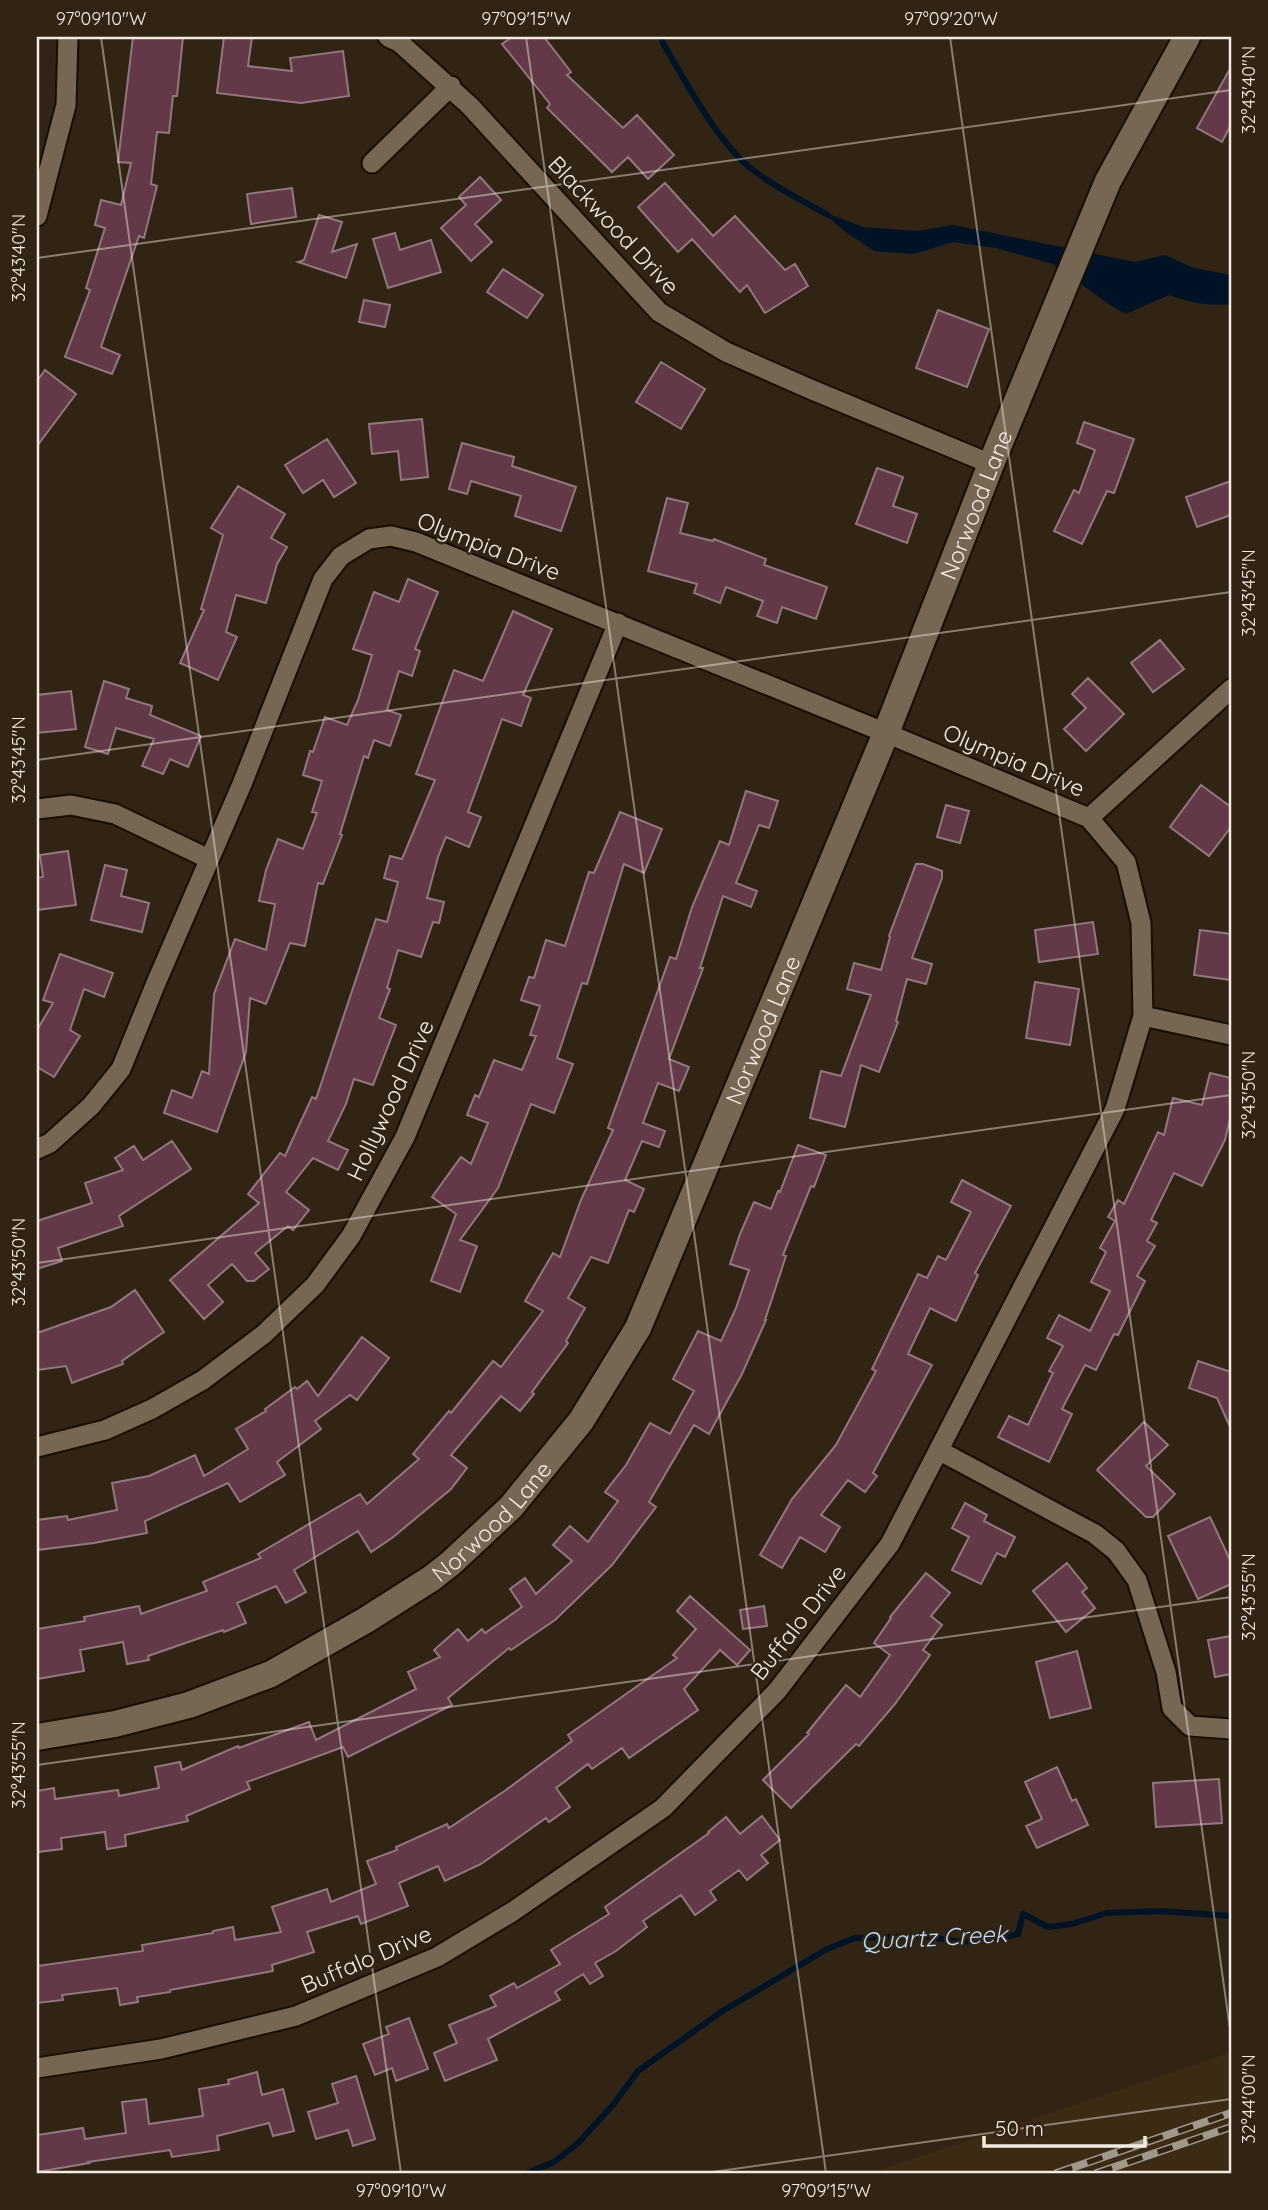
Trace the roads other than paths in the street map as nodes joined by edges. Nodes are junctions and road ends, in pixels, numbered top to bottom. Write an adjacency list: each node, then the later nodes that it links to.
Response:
1 (68, 37): 6 (street)
2 (388, 37): 4 (street, Blackwood Drive)
3 (1187, 37): 7 (street, Norwood Lane)
4 (451, 86): 5 (street); 7 (street, Blackwood Drive)
5 (372, 163)
6 (37, 216)
7 (991, 464): 10 (street, Norwood Lane)
8 (618, 623): 10 (street, Olympia Drive); 13 (street, Olympia Drive); 17 (street, Hollywood Drive)
9 (1231, 689): 12 (street)
10 (886, 733): 12 (street, Olympia Drive); 20 (street, Norwood Lane)
11 (37, 809): 13 (street)
12 (1089, 818): 14 (street, Buffalo Drive)
13 (209, 859): 16 (street, Olympia Drive)
14 (1143, 1016): 15 (street); 18 (street, Buffalo Drive)
15 (1231, 1035)
16 (37, 1149)
17 (37, 1447)
18 (940, 1451): 19 (street); 21 (street, Buffalo Drive)
19 (1231, 1729)
20 (37, 1737)
21 (37, 2068)

